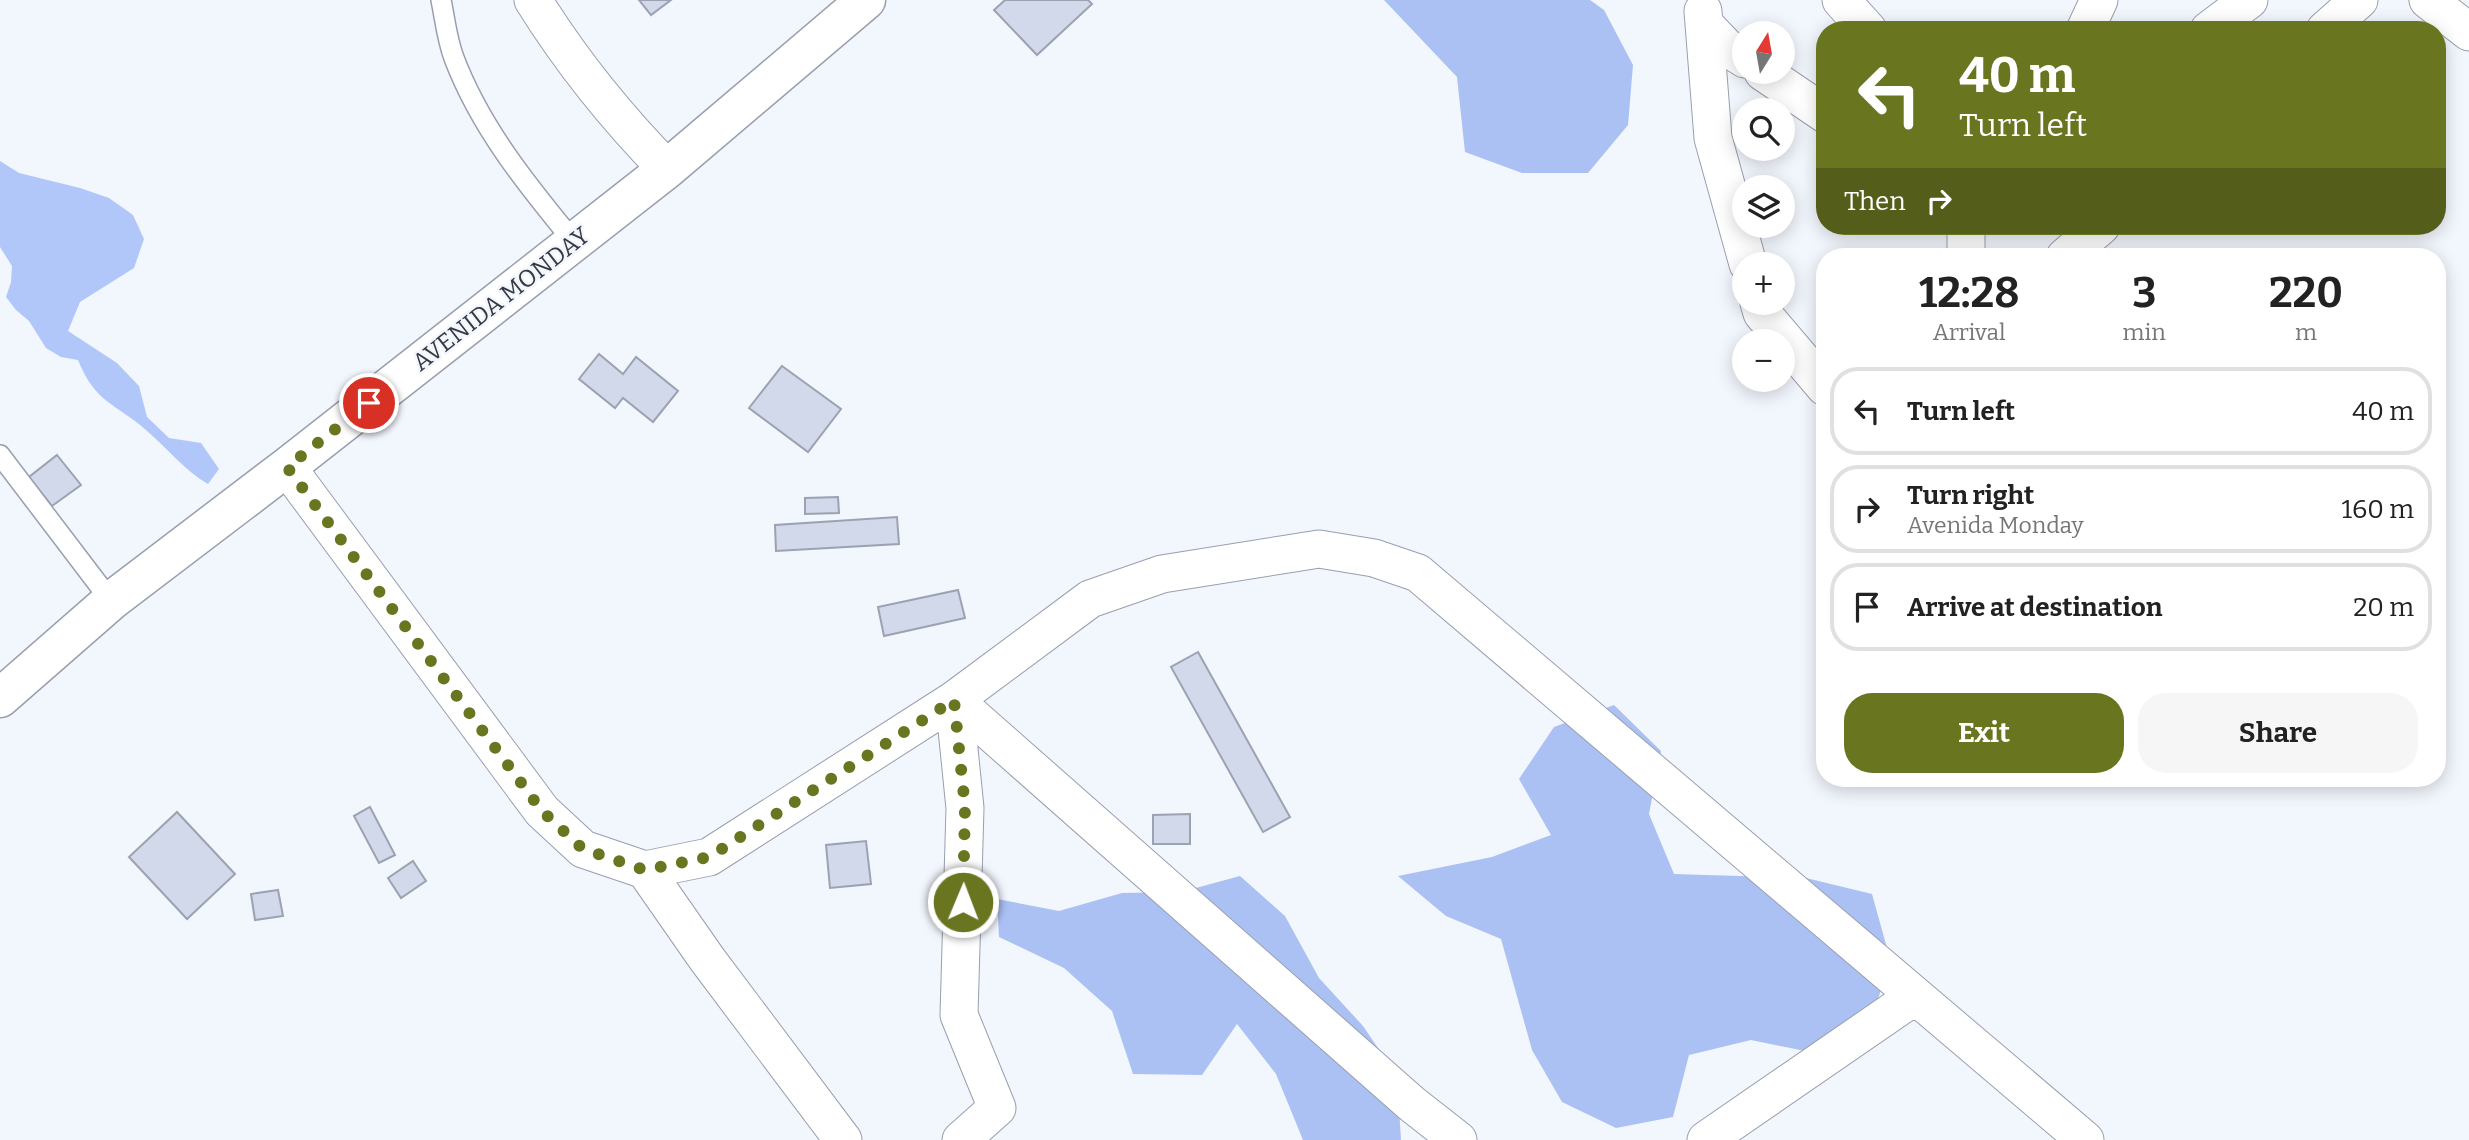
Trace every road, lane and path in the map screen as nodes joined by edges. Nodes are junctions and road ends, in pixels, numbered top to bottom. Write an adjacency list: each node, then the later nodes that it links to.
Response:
1 (441, 0): 20 (lane)
2 (533, 0): 18 (street)
3 (866, 0): 18 (main road, AVENIDA MONDAY)
4 (1841, 0): 10 (street)
5 (2099, 0): 11 (street)
6 (2249, 0): 12 (street)
7 (2359, 0): 13 (street)
8 (2428, 0): 14 (street)
9 (1703, 12): 15 (street); 22 (street)
10 (1860, 21)
11 (2089, 21)
12 (2221, 21)
13 (2335, 21)
14 (2469, 32)
15 (1732, 51)
16 (1781, 84): 17 (street)
17 (1816, 108)
18 (667, 169): 20 (main road, AVENIDA MONDAY)
19 (2091, 235): 21 (street)
20 (574, 242): 26 (main road, AVENIDA MONDAY)
21 (2075, 248)
22 (1745, 252)
23 (1764, 315): 24 (street)
24 (1816, 376)
25 (0, 455): 27 (lane)
26 (287, 467): 27 (main road, AVENIDA MONDAY); 30 (street)
27 (111, 601): 28 (main road, AVENIDA MONDAY)
28 (0, 698)
29 (954, 700): 30 (street); 31 (street); 33 (street); 34 (street)
30 (645, 870): 32 (street)
31 (1915, 996): 35 (street); 36 (street)
32 (843, 1140)
33 (961, 1140)
34 (1458, 1140)
35 (1706, 1140)
36 (2085, 1140)

